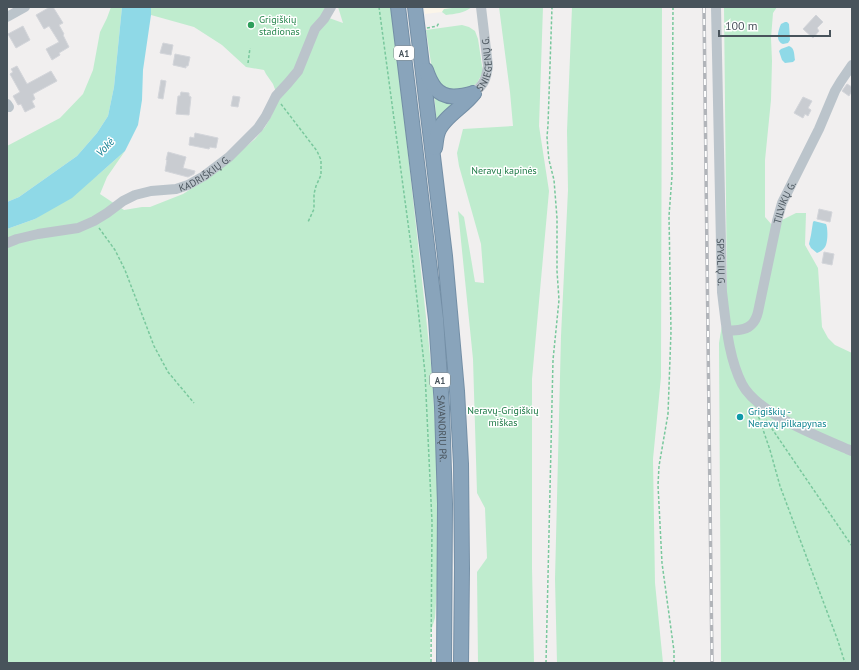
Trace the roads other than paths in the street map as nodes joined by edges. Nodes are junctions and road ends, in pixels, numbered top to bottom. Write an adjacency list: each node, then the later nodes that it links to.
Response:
1 (25, 7): 7 (street)
2 (331, 7): 12 (street, KADRIŠKIŲ G.)
3 (398, 7): 15 (highway, SAVANORIŲ PR. / A1)
4 (415, 7): 8 (highway, A1)
5 (481, 7): 10 (street, SNIEGENŲ G.)
6 (716, 7): 13 (street, SPYGLIŲ G.)
7 (7, 17)
8 (420, 52): 10 (highway); 11 (highway, A1)
9 (852, 65): 13 (street, TILVIKŲ G.)
10 (474, 93): 11 (highway)
11 (433, 160): 18 (highway, A1)
12 (7, 243)
13 (727, 331): 14 (street, SPYGLIŲ G.)
14 (852, 451)
15 (445, 504): 16 (highway); 17 (highway, SAVANORIŲ PR. / A1)
16 (438, 663)
17 (444, 663)
18 (461, 663)

